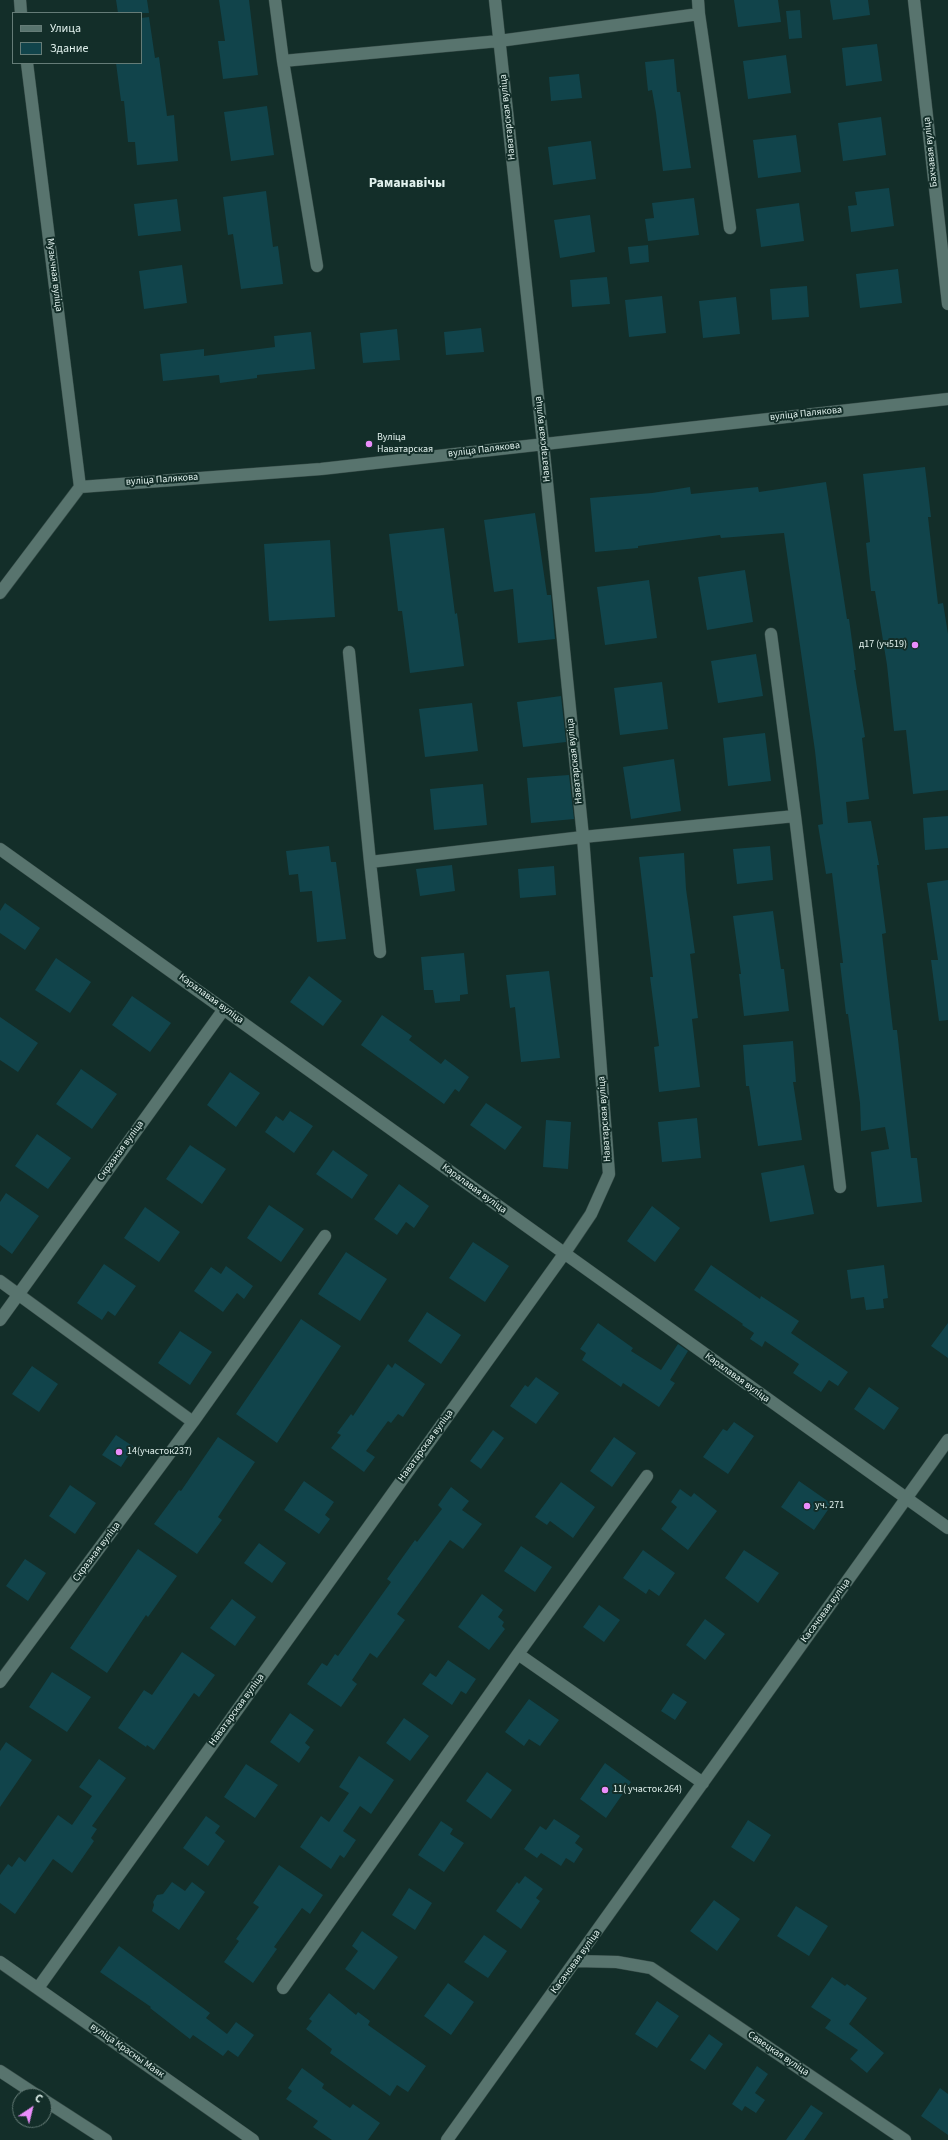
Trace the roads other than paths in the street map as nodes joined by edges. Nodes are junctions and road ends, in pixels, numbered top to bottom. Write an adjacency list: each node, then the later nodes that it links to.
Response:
1 (20, 0): 6 (street)
2 (275, 0): 9 (street)
3 (495, 0): 8 (street, Наватарская вуліца)
4 (698, 0): 7 (street)
5 (914, 0): 13 (street, Бахчавая вуліца)
6 (21, 12)
7 (699, 14): 8 (street); 11 (street)
8 (499, 40): 9 (street); 15 (street, Наватарская вуліца)
9 (283, 61): 12 (street)
10 (27, 64): 16 (street, Музычная вуліца)
11 (730, 228)
12 (317, 266)
13 (948, 304)
14 (948, 398): 15 (street, вуліца Палякова)
15 (543, 443): 16 (street, вуліца Палякова); 21 (street, Наватарская вуліца)
16 (80, 487): 17 (street)
17 (0, 593)
18 (771, 634): 20 (street)
19 (349, 652): 23 (street)
20 (795, 816): 21 (street); 26 (street)
21 (583, 837): 23 (street); 28 (street, Наватарская вуліца)
22 (0, 849): 25 (street, Каралавая вуліца)
23 (370, 862): 24 (street)
24 (380, 952)
25 (224, 1009): 28 (street, Каралавая вуліца); 30 (street, Скразная вуліца)
26 (840, 1187)
27 (325, 1236): 32 (street, Скразная вуліца)
28 (564, 1254): 35 (street, Каралавая вуліца); 42 (street, Наватарская вуліца)
29 (0, 1281): 30 (street)
30 (18, 1294): 31 (street, Скразная вуліца); 32 (street)
31 (0, 1320)
32 (193, 1422): 38 (street, Скразная вуліца)
33 (948, 1440): 35 (street, Касачовая вуліца)
34 (647, 1476): 37 (street)
35 (906, 1499): 36 (street, Каралавая вуліца); 39 (street, Касачовая вуліца)
36 (948, 1528)
37 (518, 1654): 39 (street); 43 (street)
38 (0, 1682)
39 (703, 1783): 40 (street, Касачовая вуліца)
40 (577, 1961): 49 (street, Касачовая вуліца); 50 (street, Савецкая вуліца)
41 (0, 1962): 42 (street, вуліца Красны Маяк)
42 (38, 1988): 48 (street, вуліца Красны Маяк)
43 (283, 1988)
44 (0, 2071): 45 (street)
45 (26, 2088)
46 (52, 2105): 47 (street)
47 (106, 2140)
48 (253, 2140)
49 (447, 2140)
50 (905, 2140)

